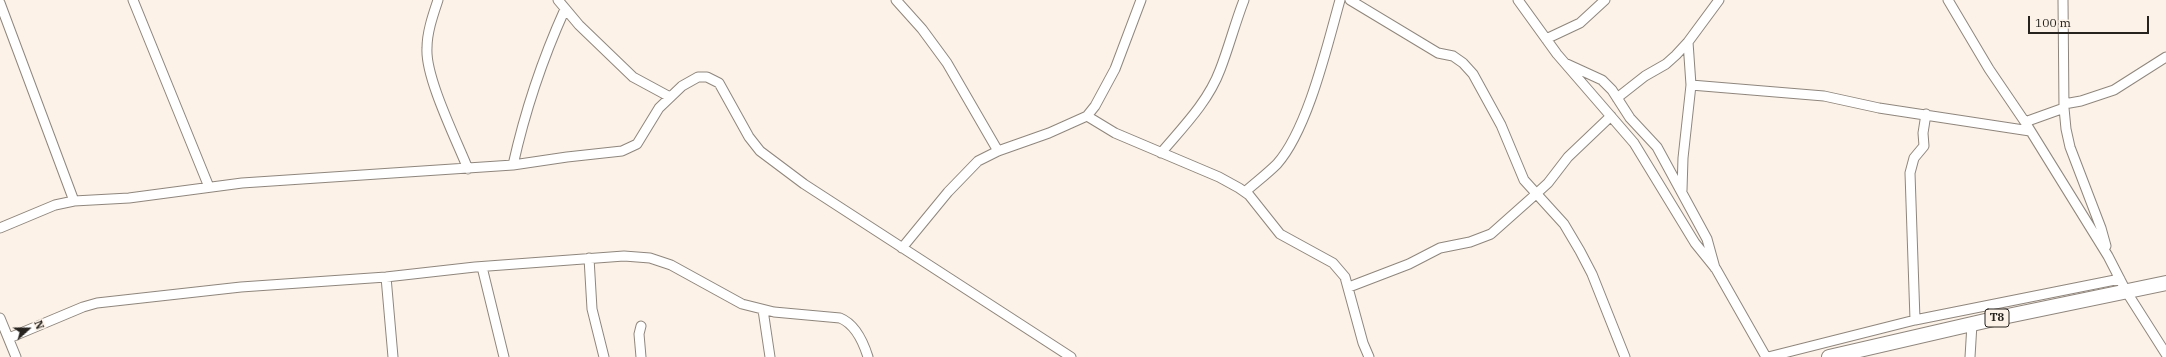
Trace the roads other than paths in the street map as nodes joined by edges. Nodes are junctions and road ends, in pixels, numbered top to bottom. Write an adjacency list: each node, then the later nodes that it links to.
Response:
1 (133, 0): 33 (street)
2 (438, 0): 32 (street)
3 (558, 0): 15 (street)
4 (896, 0): 29 (street)
5 (1141, 0): 25 (street)
6 (1244, 0): 30 (street)
7 (1340, 0): 35 (street)
8 (1350, 0): 36 (street)
9 (1518, 0): 16 (street)
10 (1605, 0): 16 (street)
11 (1719, 0): 17 (street)
12 (1948, 0): 27 (street)
13 (2063, 0): 23 (street)
14 (0, 3): 37 (street)
15 (565, 9): 21 (street); 31 (street)
16 (1546, 39): 19 (street)
17 (1688, 42): 20 (street); 22 (street)
18 (2165, 58): 23 (street)
19 (1566, 64): 22 (street); 26 (street)
20 (1691, 85): 24 (street); 34 (street)
21 (670, 97): 31 (street); 39 (street)
22 (1617, 98): 34 (street)
23 (2064, 106): 27 (street); 40 (street)
24 (1926, 114): 28 (street); 50 (street)
25 (1087, 116): 29 (street); 30 (street)
26 (1611, 116): 36 (street); 43 (street)
27 (2025, 122): 28 (street)
28 (2030, 131): 40 (street)
29 (998, 150): 39 (street)
30 (1161, 153): 35 (street)
31 (513, 165): 32 (street)
32 (468, 169): 33 (street)
33 (210, 187): 37 (street)
34 (1682, 191): 43 (street)
35 (1245, 192): 47 (street)
36 (1536, 194): 47 (street); 66 (street)
37 (74, 201): 38 (street)
38 (0, 228)
39 (902, 248): 64 (street)
40 (2108, 256): 46 (street)
41 (588, 258): 42 (street); 48 (street); 60 (street)
42 (482, 267): 44 (street); 59 (street)
43 (1716, 269): 67 (street)
44 (386, 277): 53 (street); 58 (street)
45 (2166, 283): 46 (main road, T8)
46 (2123, 285): 50 (street); 51 (main road, T8); 54 (street)
47 (1349, 287): 65 (street)
48 (763, 310): 62 (street); 63 (street)
49 (0, 318): 53 (street)
50 (1915, 320): 67 (street)
51 (1972, 324): 68 (main road, T8); 69 (street)
52 (641, 326): 61 (street)
53 (9, 338): 57 (street)
54 (2156, 339): 55 (street); 56 (street)
55 (2166, 342)
56 (2166, 354)
57 (16, 357)
58 (393, 357)
59 (504, 357)
60 (604, 357)
61 (641, 357)
62 (770, 357)
63 (868, 357)
64 (1071, 357)
65 (1369, 357)
66 (1625, 357)
67 (1767, 357)
68 (1829, 357)
69 (1970, 357)

